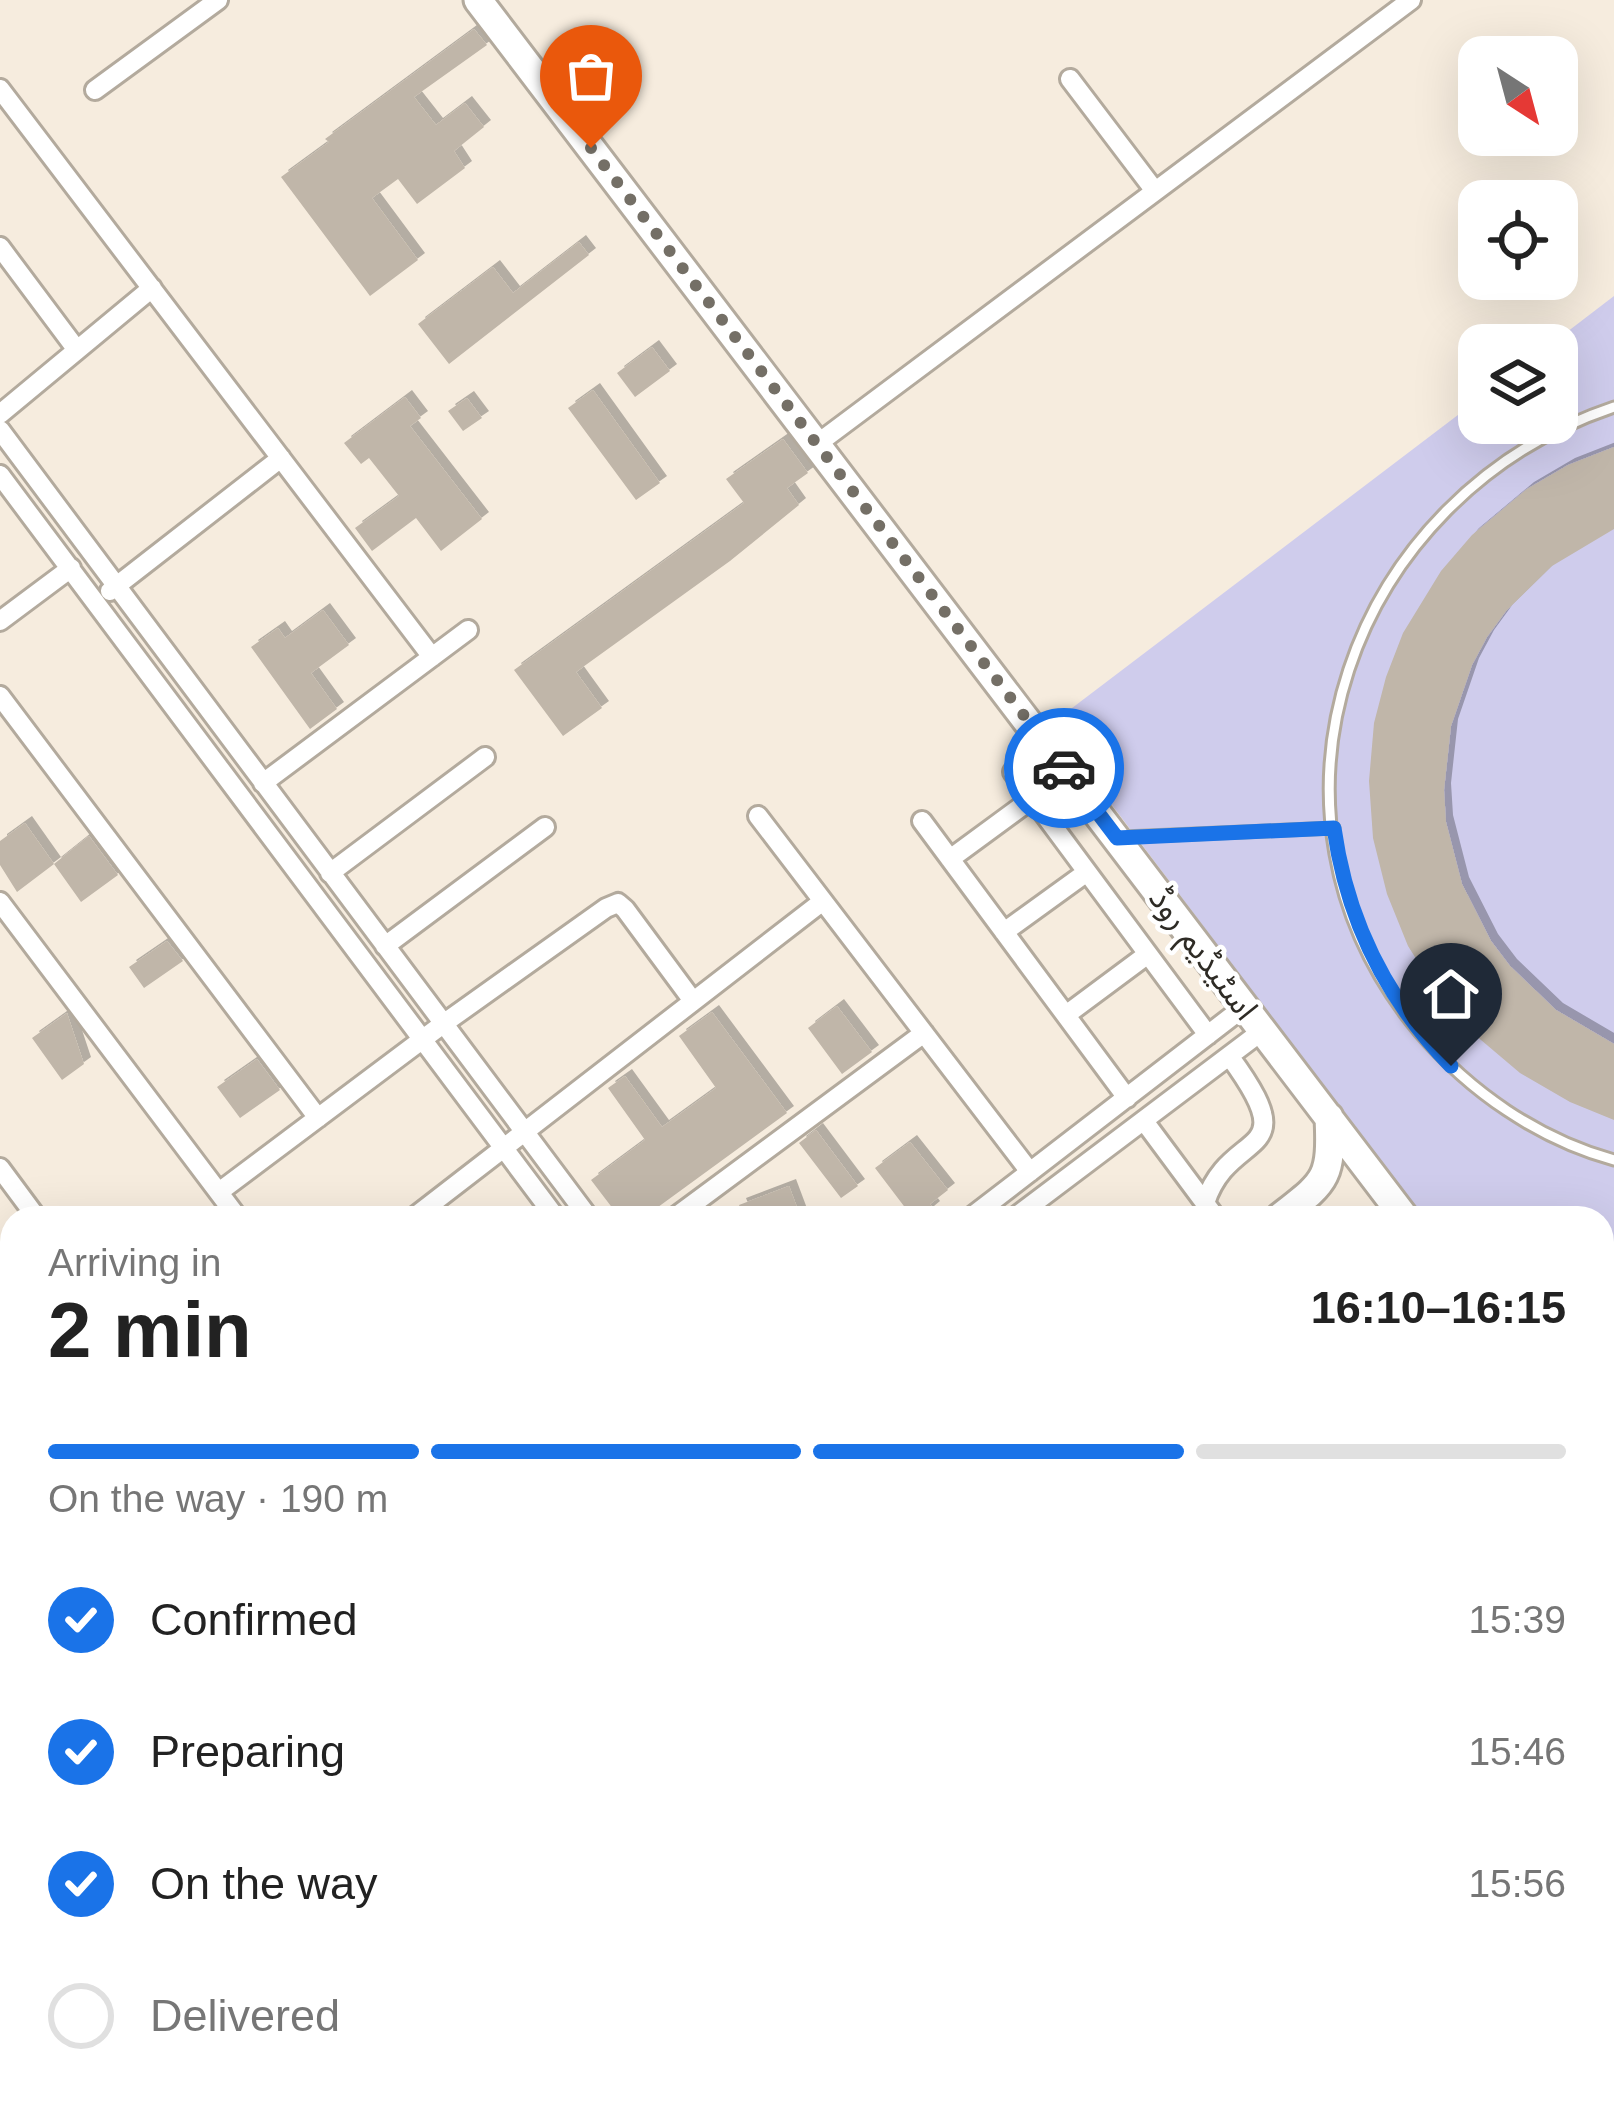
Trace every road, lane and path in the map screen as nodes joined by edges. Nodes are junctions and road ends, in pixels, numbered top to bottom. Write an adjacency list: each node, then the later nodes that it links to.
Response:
1 (218, 0): 6 (street)
2 (478, 0): 14 (main road, اسٹیڈیم روڈ)
3 (1411, 0): 7 (street)
4 (1070, 79): 7 (street)
5 (0, 89): 9 (street)
6 (94, 90)
7 (1155, 191): 14 (street)
8 (0, 247): 10 (street)
9 (152, 288): 10 (street); 15 (street)
10 (77, 350): 12 (street)
11 (1614, 407): 31 (lane)
12 (0, 414)
13 (0, 430): 18 (street)
14 (817, 444): 32 (main road, اسٹیڈیم روڈ)
15 (281, 458): 18 (street); 22 (street)
16 (0, 475): 17 (street)
17 (71, 568): 19 (street); 20 (street)
18 (115, 587): 19 (street); 26 (street)
19 (97, 602): 48 (street)
20 (0, 621)
21 (469, 630): 22 (street)
22 (432, 657): 26 (street)
23 (0, 696): 52 (street)
24 (485, 757): 35 (street)
25 (1013, 772): 27 (street)
26 (262, 783): 35 (street)
27 (1033, 798): 33 (street); 34 (street)
28 (758, 816): 36 (street)
29 (922, 821): 33 (street)
30 (545, 827): 39 (street)
31 (1334, 828): 32 (lane); 56 (lane)
32 (1117, 838): 42 (main road, اسٹیڈیم روڈ)
33 (950, 859): 38 (street)
34 (1087, 872): 38 (street); 40 (street)
35 (330, 873): 39 (street)
36 (823, 901): 41 (street); 46 (street)
37 (0, 902): 59 (street)
38 (1004, 932): 43 (street)
39 (385, 946): 44 (street)
40 (1148, 954): 43 (street); 47 (street)
41 (693, 1000): 44 (street); 54 (street)
42 (1244, 1007): 45 (main road, اسٹیڈیم روڈ); 47 (street)
43 (1066, 1015): 50 (street)
44 (443, 1024): 48 (street); 54 (street)
45 (1262, 1031): 49 (street); 51 (main road, اسٹیڈیم روڈ)
46 (924, 1033): 58 (street); 65 (street)
47 (1208, 1035): 50 (street)
48 (423, 1039): 52 (street); 55 (street)
49 (1230, 1057): 53 (street); 69 (street)
50 (1127, 1098): 58 (street)
51 (1329, 1117): 70 (main road); 71 (main road, اسٹیڈیم روڈ)
52 (318, 1118): 59 (street)
53 (1144, 1120): 67 (street); 68 (street)
54 (524, 1131): 55 (street); 64 (street)
55 (504, 1148): 62 (street); 63 (street)
56 (1614, 1160)
57 (0, 1168): 60 (street)
58 (1030, 1172): 66 (street)
59 (219, 1192): 61 (street)
60 (28, 1206)
61 (229, 1206)
62 (429, 1206)
63 (547, 1206)
64 (580, 1206)
65 (690, 1206)
66 (986, 1206)
67 (1030, 1206)
68 (1208, 1206)
69 (1212, 1206)
70 (1294, 1206)
71 (1397, 1206)

